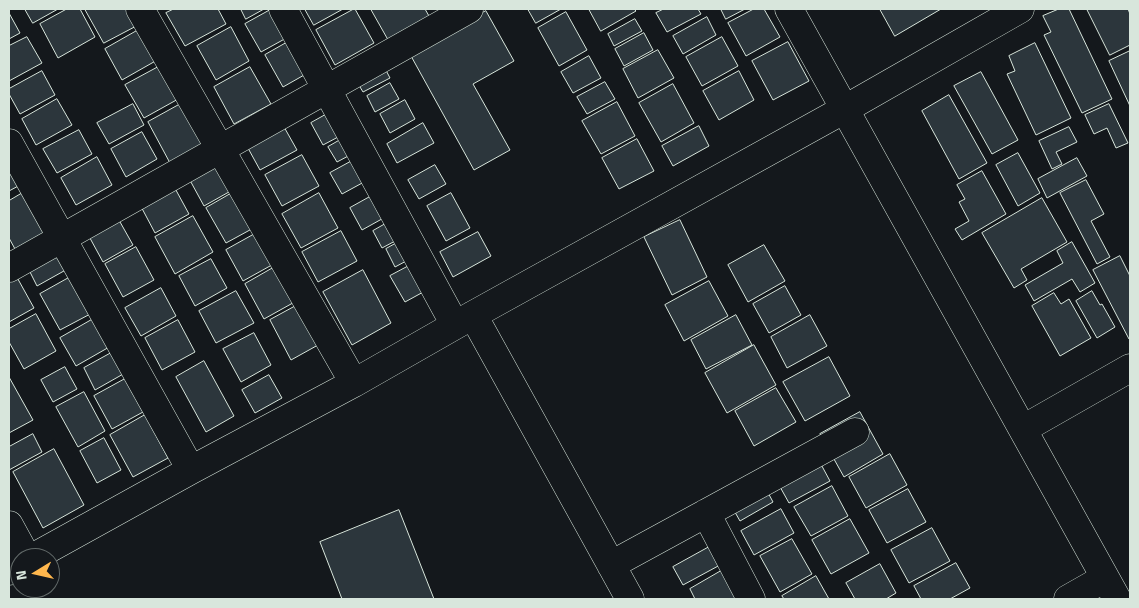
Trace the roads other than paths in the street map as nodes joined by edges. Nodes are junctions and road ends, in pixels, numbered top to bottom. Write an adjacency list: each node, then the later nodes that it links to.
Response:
1 (140, 9): 9 (street)
2 (283, 9): 6 (street)
3 (469, 9): 6 (street)
4 (790, 9): 7 (street)
5 (1020, 9): 7 (street)
6 (326, 89): 9 (street); 12 (street)
7 (845, 109): 12 (street); 15 (street)
8 (9, 143): 10 (street)
9 (220, 149): 10 (street); 14 (street)
10 (62, 238): 11 (street); 17 (street)
11 (9, 268)
12 (464, 320): 14 (street); 22 (street)
13 (1130, 368): 15 (street)
14 (354, 383): 17 (street)
15 (1022, 429): 23 (street)
16 (855, 432): 18 (street)
17 (191, 470): 21 (street)
18 (706, 513): 22 (street); 25 (street)
19 (9, 525): 20 (street)
20 (22, 548)
21 (50, 548)
22 (611, 564): 24 (street)
23 (1111, 589): 26 (street)
24 (630, 599)
25 (751, 599)
26 (1068, 599)

